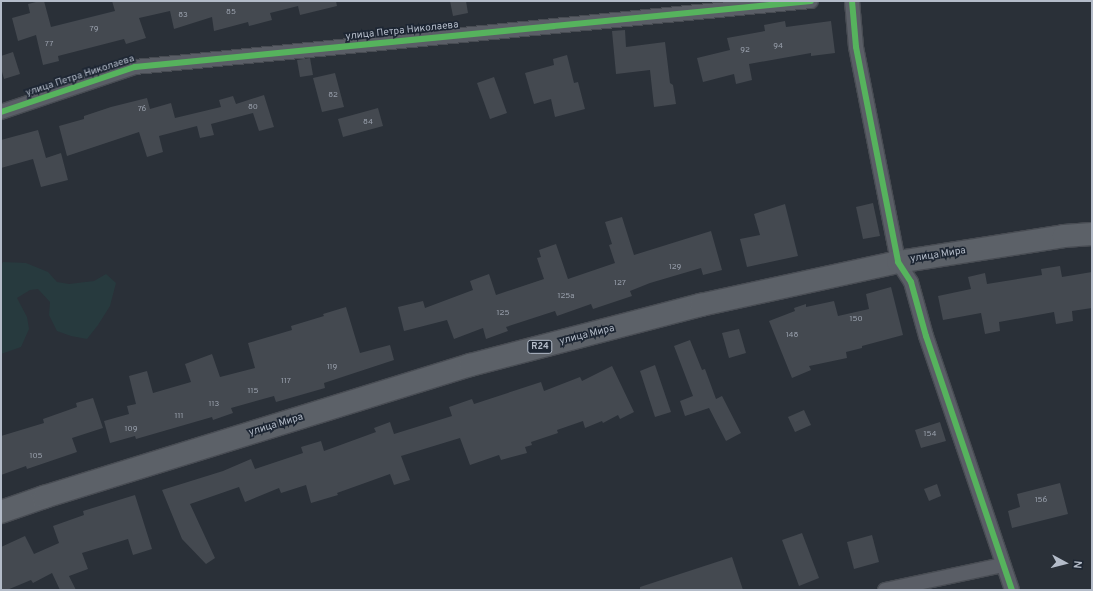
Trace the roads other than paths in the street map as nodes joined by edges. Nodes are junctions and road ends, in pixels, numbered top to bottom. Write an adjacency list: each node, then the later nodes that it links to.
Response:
1 (812, 1): 3 (street, улица Петра Николаева)
2 (852, 1): 5 (street)
3 (1, 112)
4 (1092, 234): 5 (main road, улица Мира / R24)
5 (898, 262): 6 (main road, улица Мира / R24); 7 (street)
6 (1, 512)
7 (1003, 565): 8 (street); 9 (street)
8 (885, 590)
9 (1012, 590)

